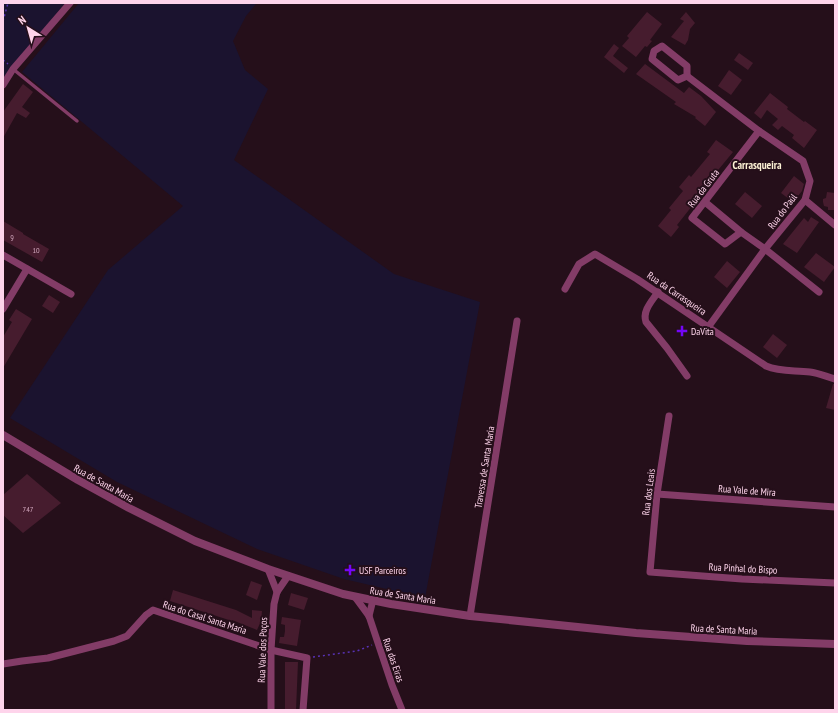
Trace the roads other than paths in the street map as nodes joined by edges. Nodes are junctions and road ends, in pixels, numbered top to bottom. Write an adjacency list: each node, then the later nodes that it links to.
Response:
1 (70, 3): 2 (street)
2 (13, 69): 4 (street); 5 (lane)
3 (686, 76): 3 (street); 6 (street, Rua do Paúl)
4 (3, 85)
5 (77, 121)
6 (759, 131): 7 (street, Rua do Paúl); 8 (street, Rua da Gruta)
7 (804, 200): 9 (street); 11 (street, Rua do Paúl)
8 (705, 202): 10 (street); 10 (street, Rua da Gruta)
9 (835, 225)
10 (741, 232): 11 (street)
11 (765, 249): 16 (street); 20 (street, Rua do Paúl)
12 (3, 255): 13 (street)
13 (27, 269): 17 (street); 18 (street)
14 (565, 289): 15 (street, Rua da Carrasqueira)
15 (658, 292): 20 (street, Rua da Carrasqueira); 21 (street)
16 (819, 292)
17 (71, 294)
18 (3, 309)
19 (517, 321): 35 (street, Travessa de Santa Maria)
20 (709, 326): 22 (street, Rua da Carrasqueira)
21 (687, 376)
22 (835, 379)
23 (669, 416): 25 (street, Rua dos Leais)
24 (3, 435): 27 (street, Rua de Santa Maria)
25 (657, 494): 26 (street, Rua Vale de Mira); 28 (street, Rua dos Leais)
26 (835, 507)
27 (268, 569): 29 (street, Rua de Santa Maria); 31 (street)
28 (650, 572): 30 (street, Rua Pinhal do Bispo)
29 (288, 576): 31 (street, Rua Vale dos Poços); 32 (street, Rua de Santa Maria)
30 (835, 583)
31 (277, 592): 37 (street, Rua Vale dos Poços)
32 (355, 597): 33 (street, Rua de Santa Maria); 34 (street, Rua das Eiras)
33 (373, 600): 34 (street); 35 (street, Rua de Santa Maria)
34 (369, 616): 41 (street, Rua das Eiras)
35 (470, 616): 36 (street, Rua de Santa Maria)
36 (835, 644)
37 (271, 650): 38 (street, Rua do Casal Santa Maria); 39 (street, Rua Vale dos Poços); 40 (street)
38 (3, 664)
39 (270, 710)
40 (303, 710)
41 (402, 710)

